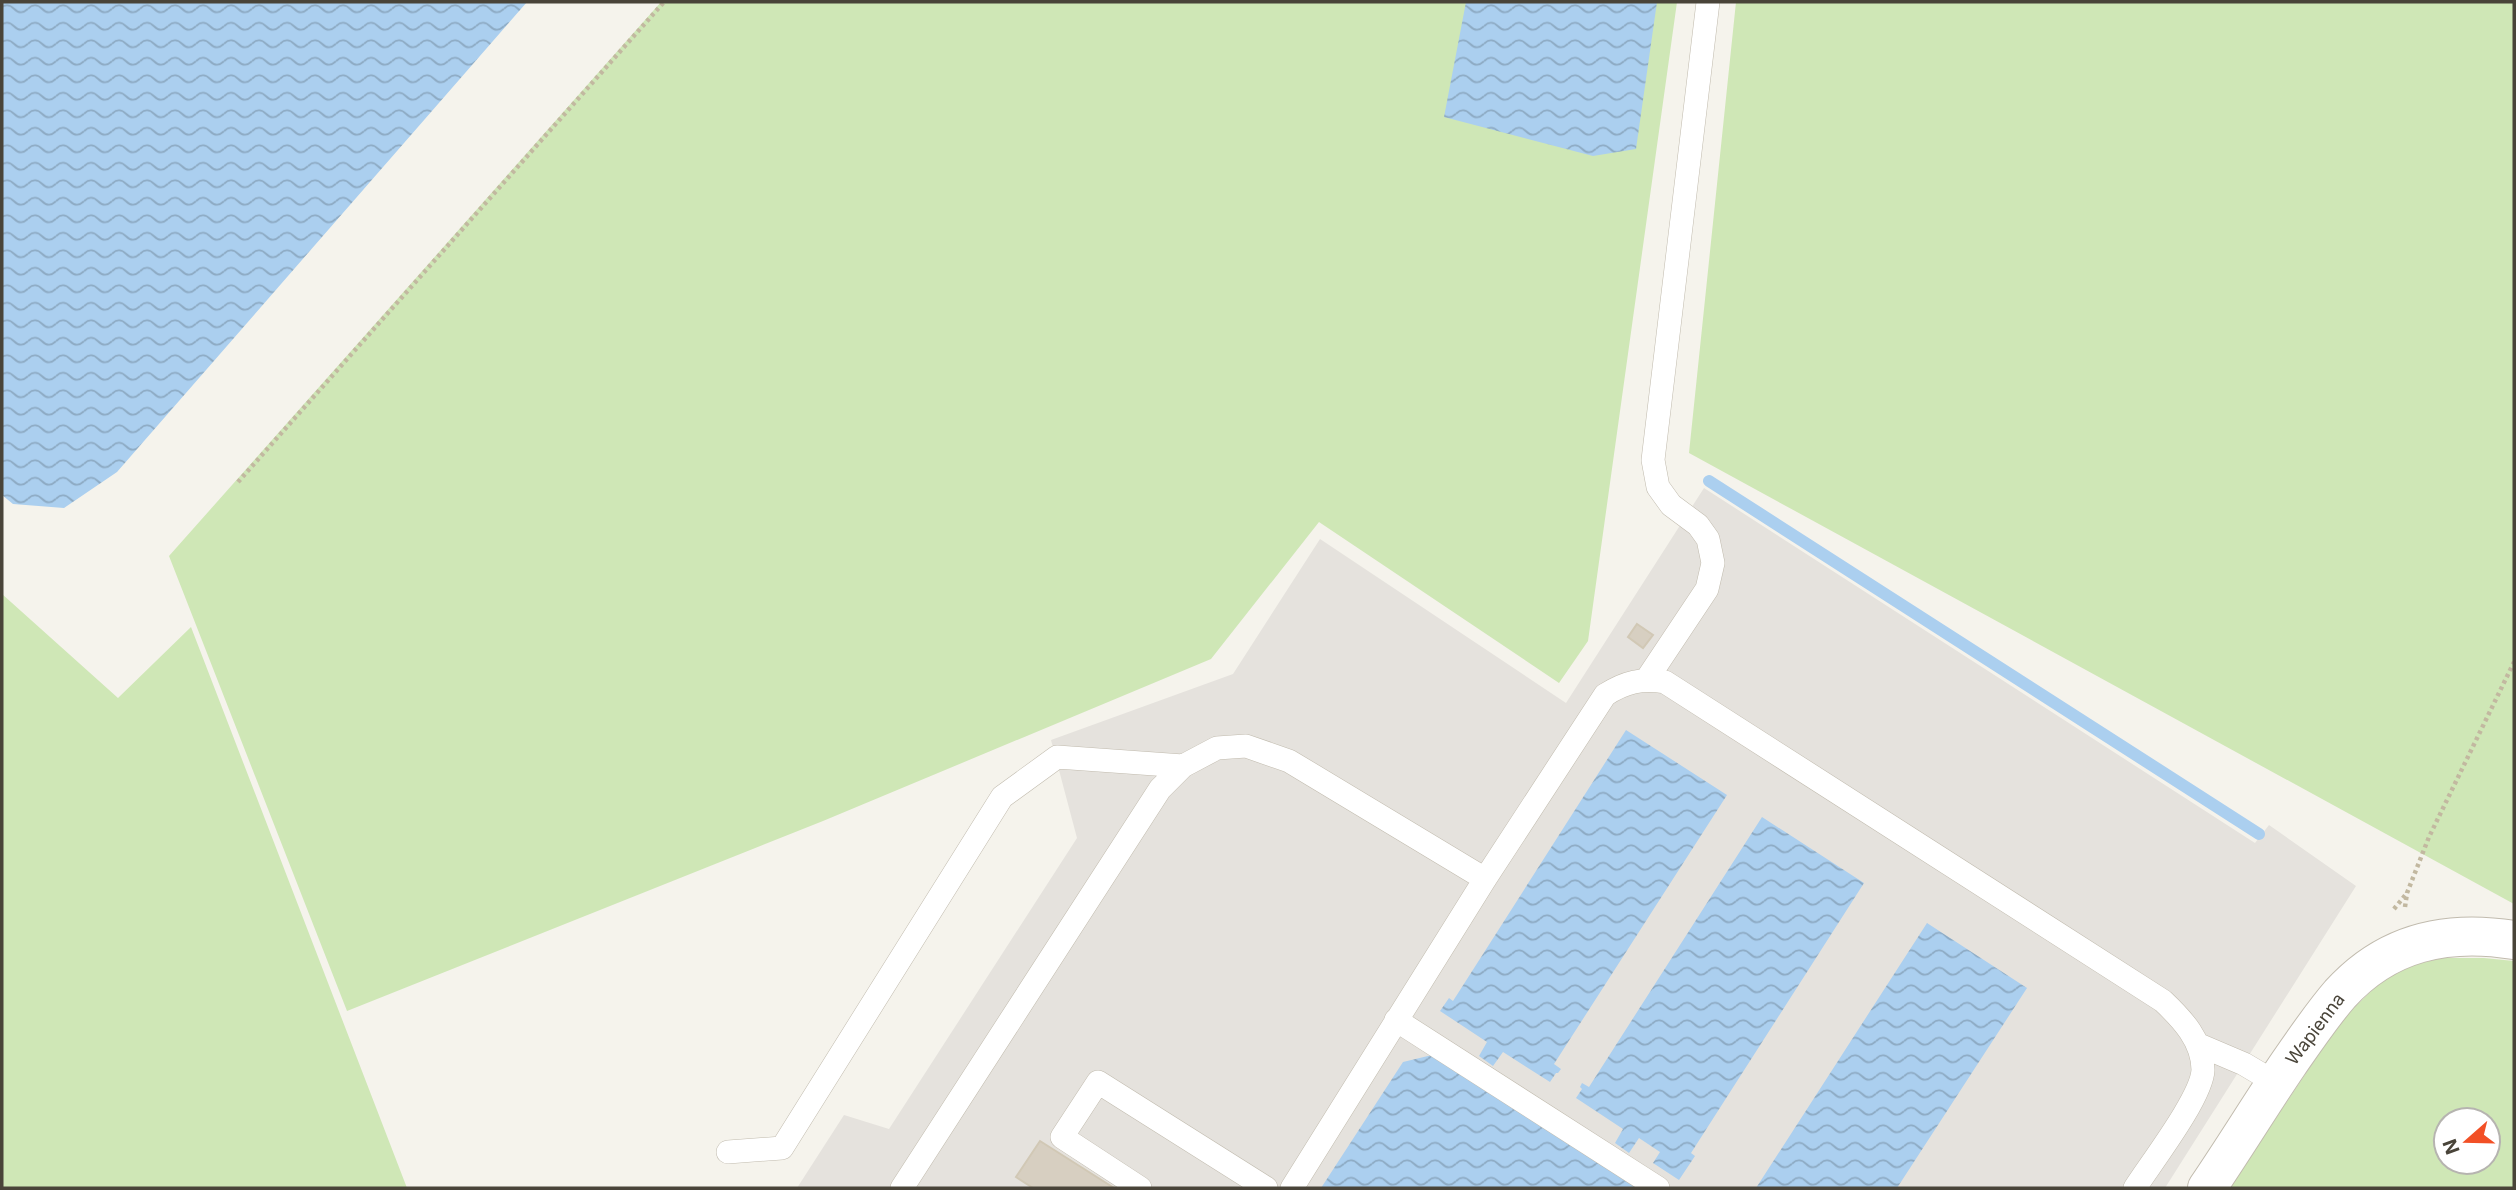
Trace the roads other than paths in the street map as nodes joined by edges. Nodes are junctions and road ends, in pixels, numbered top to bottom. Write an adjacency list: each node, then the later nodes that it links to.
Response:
1 (1708, 2): 2 (lane)
2 (1647, 679): 4 (lane); 7 (lane)
3 (1183, 766): 4 (lane); 9 (lane); 10 (lane)
4 (1485, 879): 6 (lane)
5 (2514, 940): 8 (street, Wapienna)
6 (1396, 1020): 13 (lane); 14 (lane)
7 (2197, 1044): 8 (lane); 15 (lane)
8 (2276, 1083): 16 (street, Wapienna)
9 (729, 1152)
10 (902, 1188)
11 (1140, 1188): 12 (lane)
12 (1266, 1188)
13 (1292, 1188)
14 (1658, 1188)
15 (2135, 1188)
16 (2207, 1188)

